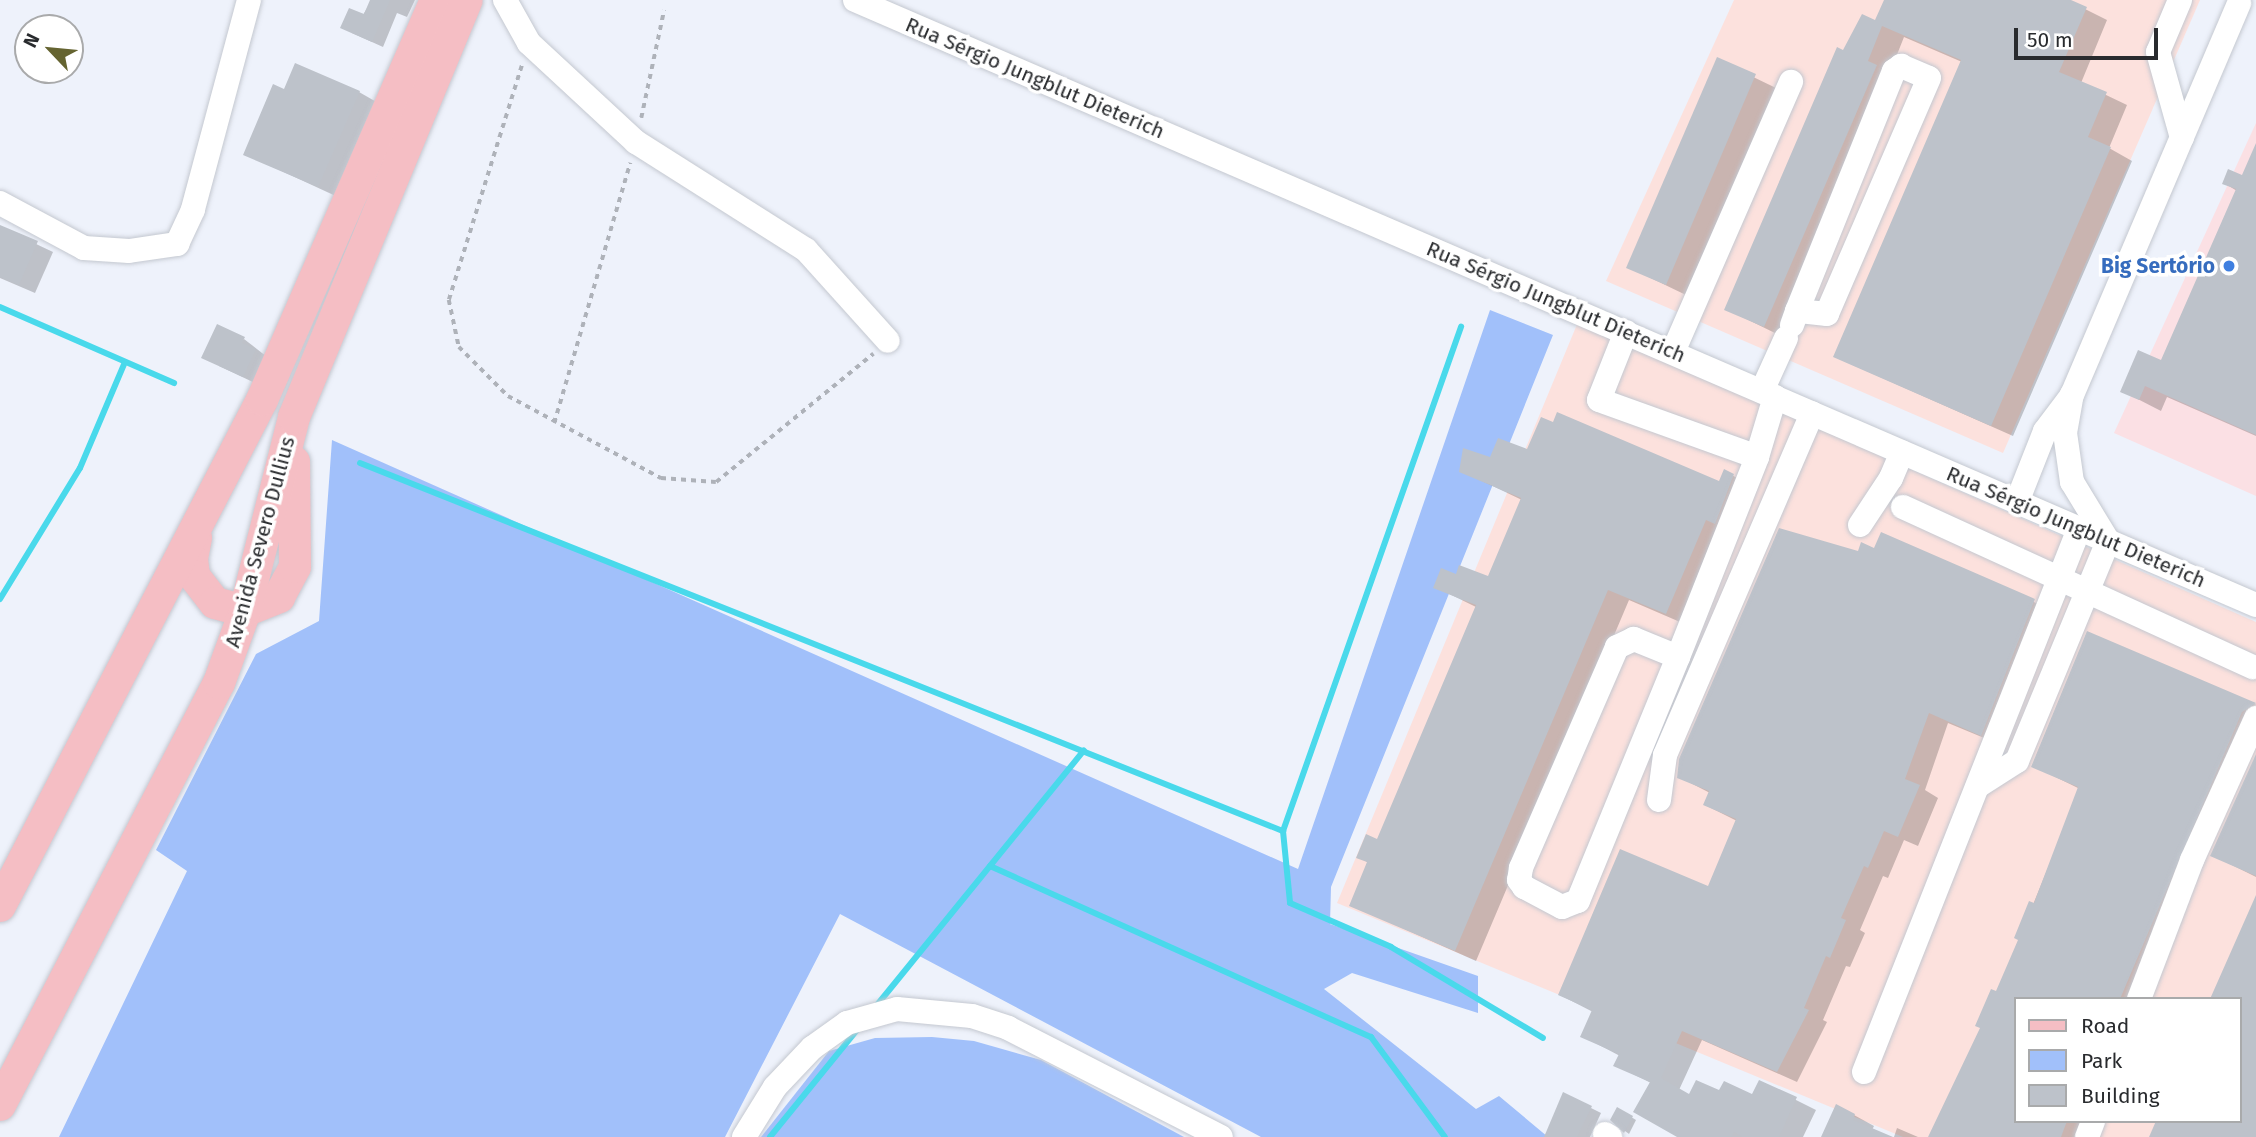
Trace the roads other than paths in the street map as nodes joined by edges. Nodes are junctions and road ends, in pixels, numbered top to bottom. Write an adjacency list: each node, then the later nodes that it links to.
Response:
1 (249, 0): 10 (street)
2 (436, 0): 20 (main road, Avenida Severo Dullius)
3 (467, 0): 29 (main road, Avenida Severo Dullius)
4 (505, 0): 13 (street)
5 (855, 0): 12 (street, Rua Sérgio Jungblut Dieterich)
6 (2180, 0): 9 (street)
7 (2239, 3): 9 (street)
8 (1791, 82): 14 (street)
9 (2182, 138): 16 (street)
10 (0, 203)
11 (1791, 325): 11 (street); 15 (street)
12 (1626, 332): 14 (street, Rua Sérgio Jungblut Dieterich); 19 (street)
13 (888, 341)
14 (1672, 352): 15 (street, Rua Sérgio Jungblut Dieterich)
15 (1768, 394): 17 (street, Rua Sérgio Jungblut Dieterich); 19 (street)
16 (2072, 395): 21 (street); 25 (street)
17 (1812, 413): 18 (street, Rua Sérgio Jungblut Dieterich); 34 (street)
18 (1902, 452): 21 (street, Rua Sérgio Jungblut Dieterich); 23 (street)
19 (1757, 457): 30 (street)
20 (211, 502): 29 (main road); 35 (main road, Avenida Severo Dullius)
21 (2017, 502): 24 (street, Rua Sérgio Jungblut Dieterich)
22 (1903, 507): 26 (street)
23 (1860, 524)
24 (2079, 529): 25 (street, Rua Sérgio Jungblut Dieterich); 26 (street)
25 (2108, 541): 27 (street); 28 (street, Rua Sérgio Jungblut Dieterich)
26 (2059, 580): 27 (street); 33 (street)
27 (2088, 592): 31 (street); 33 (street)
28 (2256, 605)
29 (245, 611): 38 (main road, Avenida Severo Dullius)
30 (1678, 657): 30 (street)
31 (2252, 667)
32 (2256, 718): 36 (street)
33 (1978, 786): 37 (street)
34 (1659, 800)
35 (0, 906)
36 (2140, 997)
37 (1864, 1072)
38 (0, 1105)
39 (744, 1137): 40 (street)
40 (1221, 1137)

